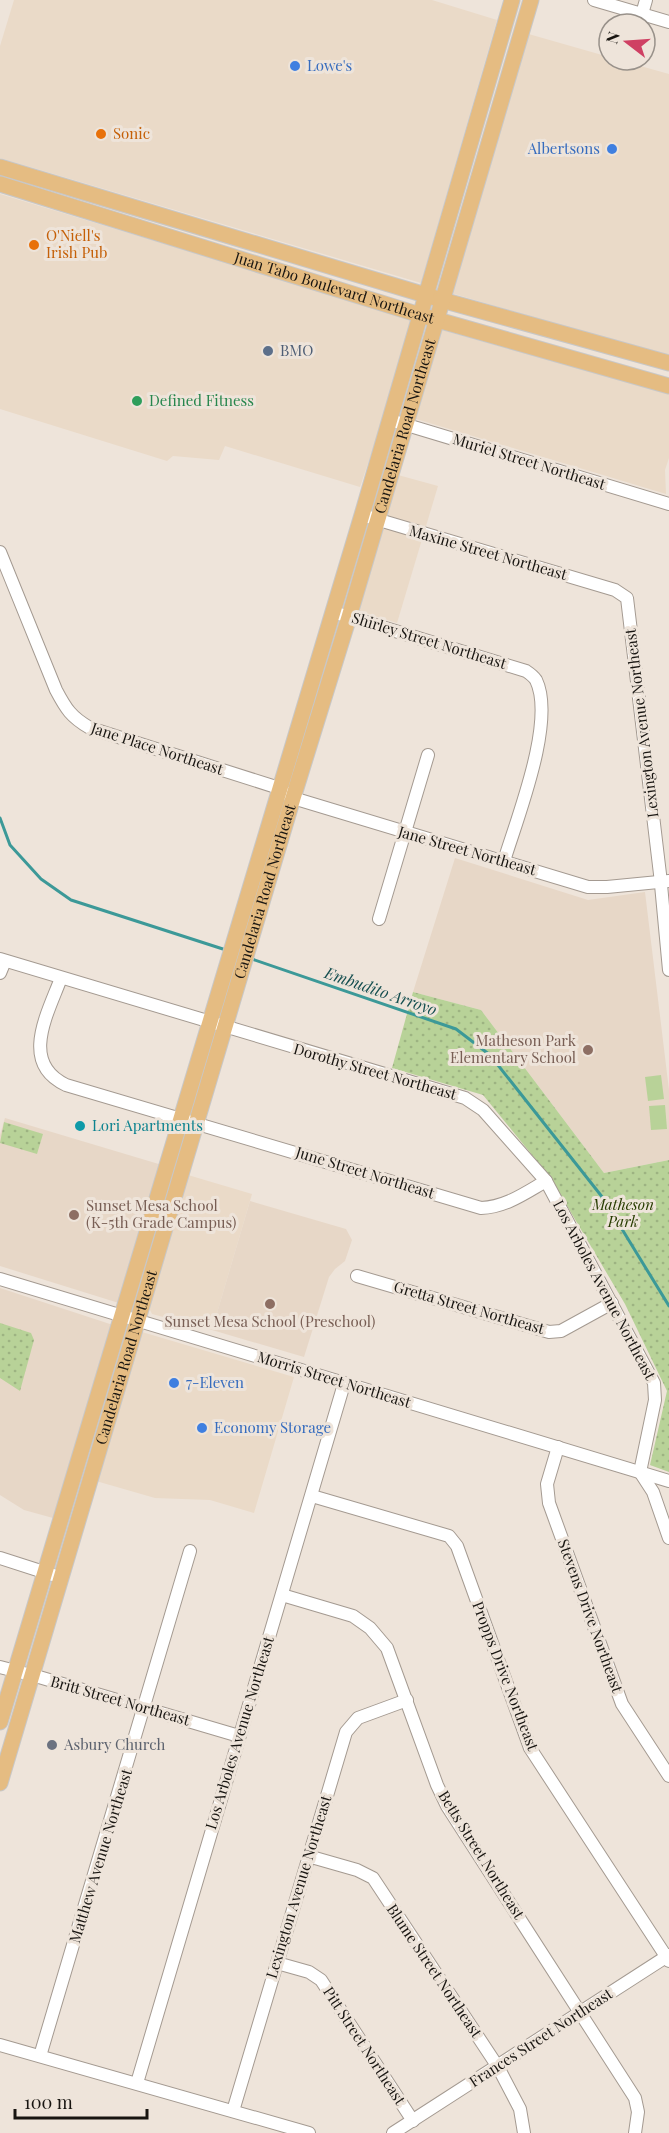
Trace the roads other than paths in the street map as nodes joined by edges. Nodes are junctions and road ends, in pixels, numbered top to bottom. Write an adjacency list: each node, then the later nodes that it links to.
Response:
1 (512, 0): 7 (main road, Candelaria Road Northeast)
2 (531, 0): 8 (main road, Candelaria Road Northeast)
3 (594, 0): 4 (street)
4 (635, 12)
5 (0, 167): 7 (main road, Juan Tabo Boulevard Northeast)
6 (0, 184): 9 (main road, Juan Tabo Boulevard Northeast)
7 (427, 295): 8 (main road, Juan Tabo Boulevard Northeast); 9 (main road, Candelaria Road Northeast)
8 (442, 300): 10 (main road, Candelaria Road Northeast); 11 (main road, Juan Tabo Boulevard Northeast)
9 (420, 315): 10 (main road, Juan Tabo Boulevard Northeast); 13 (main road, Candelaria Road Northeast)
10 (436, 320): 12 (main road, Juan Tabo Boulevard Northeast); 14 (main road, Candelaria Road Northeast)
11 (669, 363)
12 (669, 386)
13 (390, 421): 14 (street, Muriel Street Northeast); 16 (main road, Candelaria Road Northeast)
14 (405, 424): 15 (street, Muriel Street Northeast); 17 (main road, Candelaria Road Northeast)
15 (669, 504)
16 (362, 515): 17 (street, Maxine Street Northeast); 20 (main road, Candelaria Road Northeast)
17 (377, 520): 19 (street, Maxine Street Northeast); 21 (main road, Candelaria Road Northeast)
18 (0, 552): 23 (street, Jane Place Northeast)
19 (615, 590): 27 (street, Lexington Avenue Northeast)
20 (333, 612): 21 (street, Shirley Street Northeast); 23 (main road, Candelaria Road Northeast)
21 (349, 616): 24 (main road, Candelaria Road Northeast); 26 (street, Shirley Street Northeast)
22 (428, 755): 25 (street)
23 (279, 788): 24 (street, Jane Street Northeast); 32 (main road, Candelaria Road Northeast)
24 (293, 798): 25 (street, Jane Street Northeast); 33 (main road, Candelaria Road Northeast)
25 (405, 832): 26 (street, Jane Street Northeast); 28 (street)
26 (504, 861): 27 (street, Jane Street Northeast)
27 (665, 881): 30 (street, Lexington Avenue Northeast)
28 (378, 919)
29 (2, 964): 31 (street, Dorothy Street Northeast)
30 (669, 970)
31 (61, 978): 32 (street, Dorothy Street Northeast); 34 (street, June Street Northeast)
32 (208, 1022): 33 (street, Dorothy Street Northeast); 34 (main road, Candelaria Road Northeast)
33 (225, 1027): 35 (main road, Candelaria Road Northeast); 36 (street, Dorothy Street Northeast)
34 (180, 1119): 35 (street, June Street Northeast); 40 (main road, Candelaria Road Northeast)
35 (197, 1122): 36 (street, June Street Northeast); 41 (main road, Candelaria Road Northeast)
36 (546, 1181): 39 (street, Los Arboles Avenue Northeast)
37 (357, 1276): 39 (street, Gretta Street Northeast)
38 (0, 1279): 40 (street, Morris Street Northeast)
39 (612, 1303): 44 (street, Los Arboles Avenue Northeast)
40 (122, 1316): 41 (street, Morris Street Northeast); 50 (main road, Candelaria Road Northeast)
41 (138, 1320): 42 (street, Morris Street Northeast); 51 (main road, Candelaria Road Northeast)
42 (344, 1384): 43 (street, Morris Street Northeast); 46 (street, Los Arboles Avenue Northeast)
43 (558, 1446): 44 (street, Morris Street Northeast); 59 (street, Stevens Drive Northeast)
44 (640, 1472): 45 (street, Morris Street Northeast); 47 (street)
45 (669, 1481)
46 (312, 1496): 52 (street, Los Arboles Avenue Northeast); 62 (street, Propps Drive Northeast)
47 (669, 1538)
48 (190, 1551): 56 (street, Matthew Avenue Northeast)
49 (0, 1558): 50 (street)
50 (44, 1572): 51 (street); 53 (main road, Candelaria Road Northeast)
51 (61, 1577): 54 (main road, Candelaria Road Northeast)
52 (282, 1595): 55 (street, Betts Street Northeast); 58 (street, Los Arboles Avenue Northeast)
53 (7, 1670): 54 (street, Britt Street Northeast); 57 (main road, Candelaria Road Northeast)
54 (32, 1675): 56 (street, Britt Street Northeast); 60 (main road, Candelaria Road Northeast)
55 (407, 1700): 61 (street, Lexington Avenue Northeast); 64 (street, Betts Street Northeast)
56 (145, 1708): 58 (street, Britt Street Northeast); 66 (street, Matthew Avenue Northeast)
57 (0, 1722)
58 (239, 1736): 68 (street, Los Arboles Avenue Northeast)
59 (669, 1776)
60 (1, 1778)
61 (308, 1856): 63 (street, Lexington Avenue Northeast); 67 (street, Blume Street Northeast)
62 (668, 1958): 64 (street, Frances Street Northeast)
63 (277, 1963): 69 (street, Lexington Avenue Northeast); 70 (street, Pitt Street Northeast)
64 (581, 2012): 67 (street, Frances Street Northeast); 72 (street, Betts Street Northeast)
65 (0, 2045): 66 (street)
66 (40, 2056): 68 (street)
67 (498, 2067): 70 (street, Frances Street Northeast); 71 (street, Blume Street Northeast)
68 (137, 2083): 69 (street)
69 (233, 2111): 73 (street)
70 (413, 2121): 74 (street, Frances Street Northeast)
71 (524, 2129)
72 (636, 2129)
73 (309, 2133)
74 (393, 2133)

